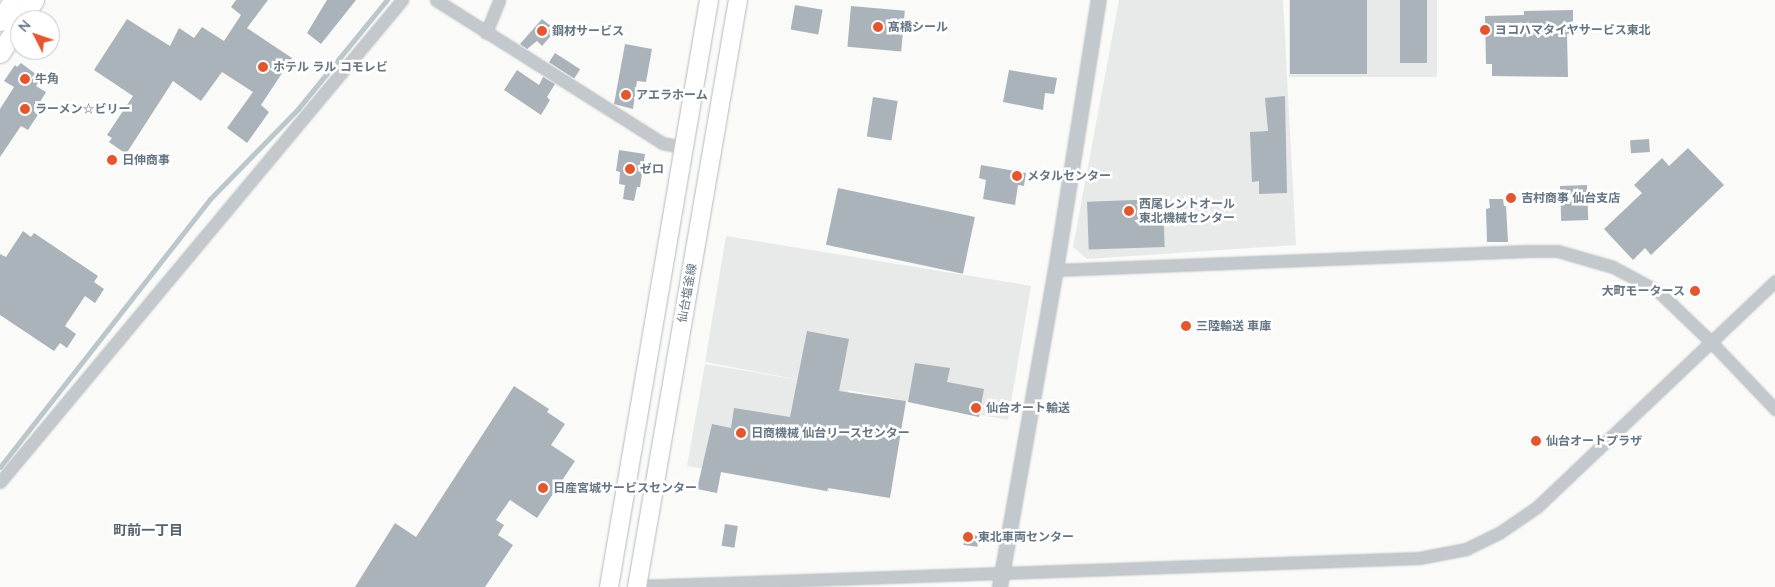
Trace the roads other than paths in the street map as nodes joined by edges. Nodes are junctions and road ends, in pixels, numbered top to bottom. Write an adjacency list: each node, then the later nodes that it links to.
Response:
1 (13, 0): 8 (highway)
2 (402, 0): 17 (street)
3 (436, 0): 9 (street)
4 (499, 0): 9 (street)
5 (709, 0): 12 (main road)
6 (738, 0): 19 (main road, 仙台塩釜線)
7 (1099, 0): 13 (street)
8 (0, 21)
9 (486, 33): 12 (street)
10 (10, 38): 11 (highway)
11 (0, 53)
12 (685, 148): 20 (main road)
13 (1056, 270): 15 (street); 18 (street)
14 (1775, 281): 15 (street)
15 (1712, 342): 16 (street); 18 (street)
16 (1775, 408)
17 (0, 482)
18 (1001, 581): 19 (street)
19 (637, 586)
20 (609, 587)

